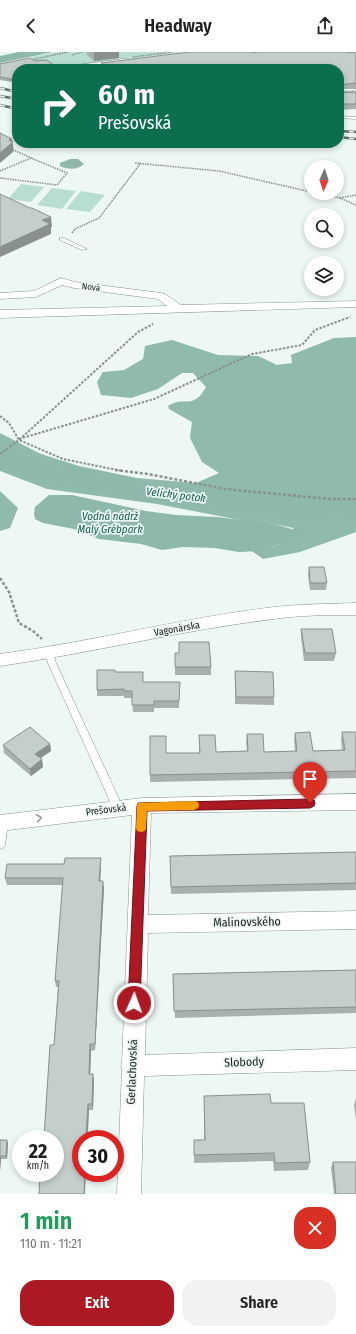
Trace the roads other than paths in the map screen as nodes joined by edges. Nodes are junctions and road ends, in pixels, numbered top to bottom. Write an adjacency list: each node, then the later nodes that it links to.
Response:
1 (134, 59): 2 (street)
2 (98, 64)
3 (344, 117): 4 (lane)
4 (356, 118)
5 (62, 239): 6 (lane)
6 (84, 249)
7 (0, 296): 9 (street, Nová)
8 (356, 304): 9 (street)
9 (180, 310): 10 (street)
10 (0, 314)
11 (356, 609): 12 (street, Vagonárska)
12 (46, 647): 13 (street, Vagonárska); 16 (lane)
13 (0, 660)
14 (356, 802): 15 (street, Prešovská)
15 (142, 806): 16 (street, Prešovská); 20 (street, Gerlachovská)
16 (116, 809): 17 (street, Prešovská, one-way to 16)
17 (1, 823): 18 (lane)
18 (0, 845)
19 (356, 920): 20 (street, Malinovského)
20 (137, 924): 22 (street, Gerlachovská)
21 (356, 1059): 22 (street, Slobody)
22 (132, 1066): 23 (street, Gerlachovská)
23 (129, 1194)

